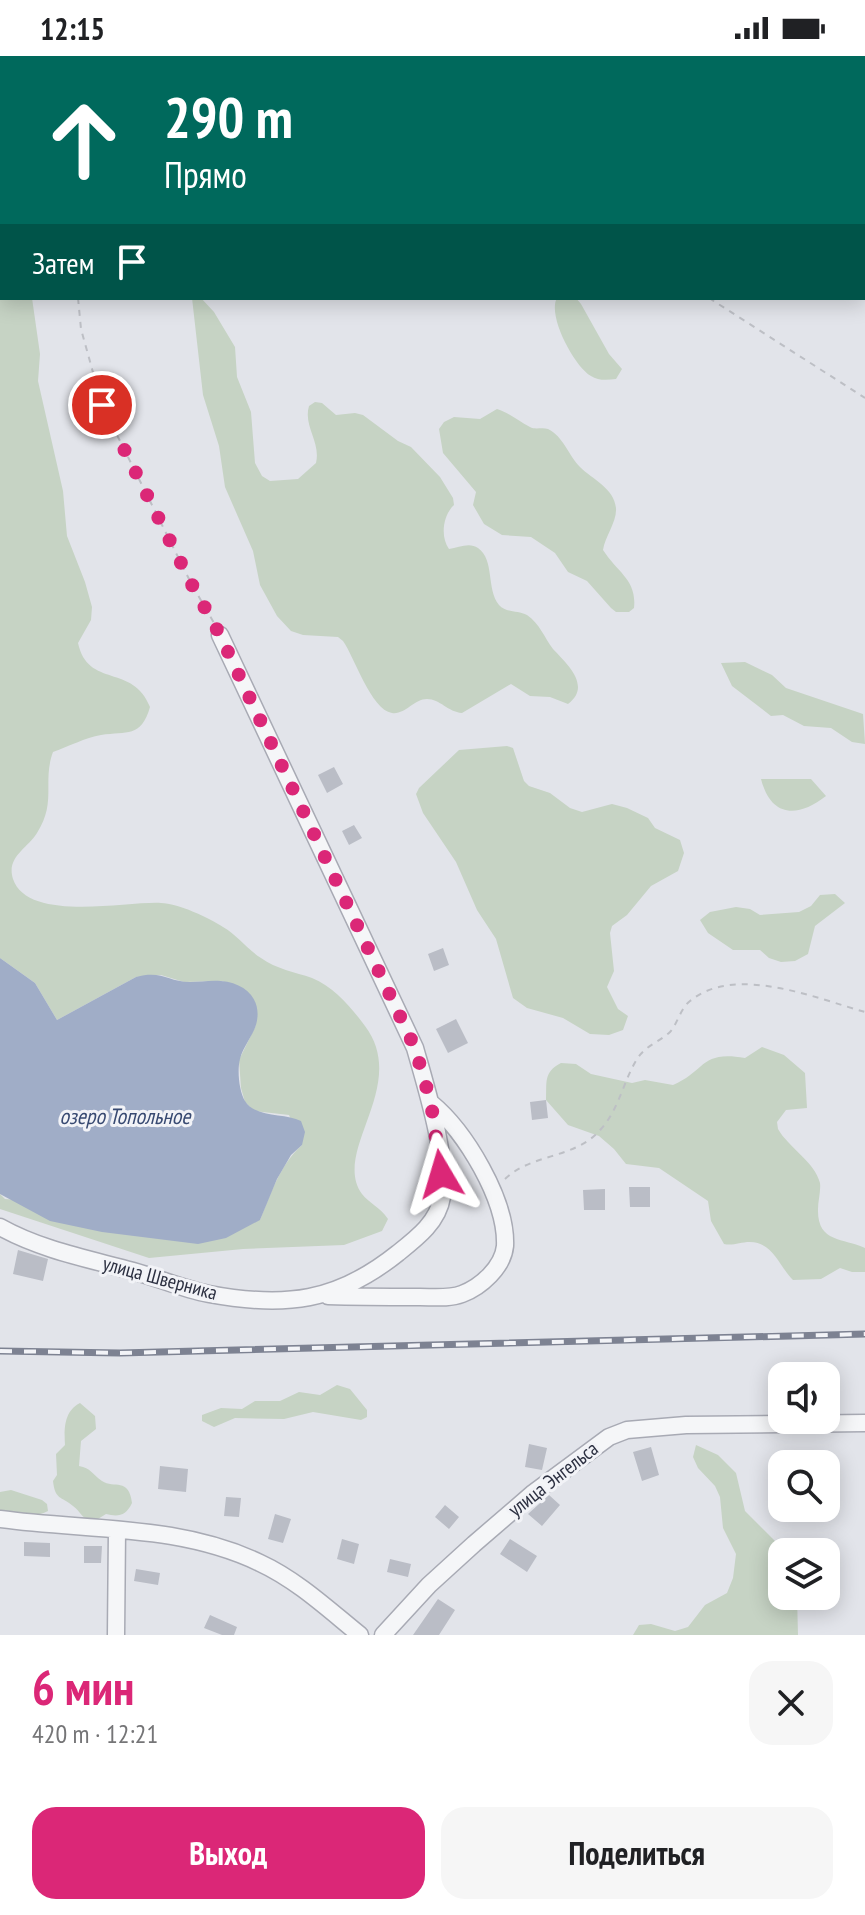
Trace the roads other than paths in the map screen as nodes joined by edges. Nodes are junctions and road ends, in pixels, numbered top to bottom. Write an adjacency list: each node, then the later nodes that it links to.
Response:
1 (220, 635): 2 (street, улица Шверника)
2 (431, 1103): 4 (street, улица Шверника); 4 (street)
3 (0, 1227): 4 (street, улица Шверника)
4 (323, 1296)
5 (865, 1423): 10 (street, улица Энгельса)
6 (0, 1519): 7 (street)
7 (117, 1530): 8 (street); 9 (street)
8 (116, 1635)
9 (360, 1635)
10 (383, 1635)

